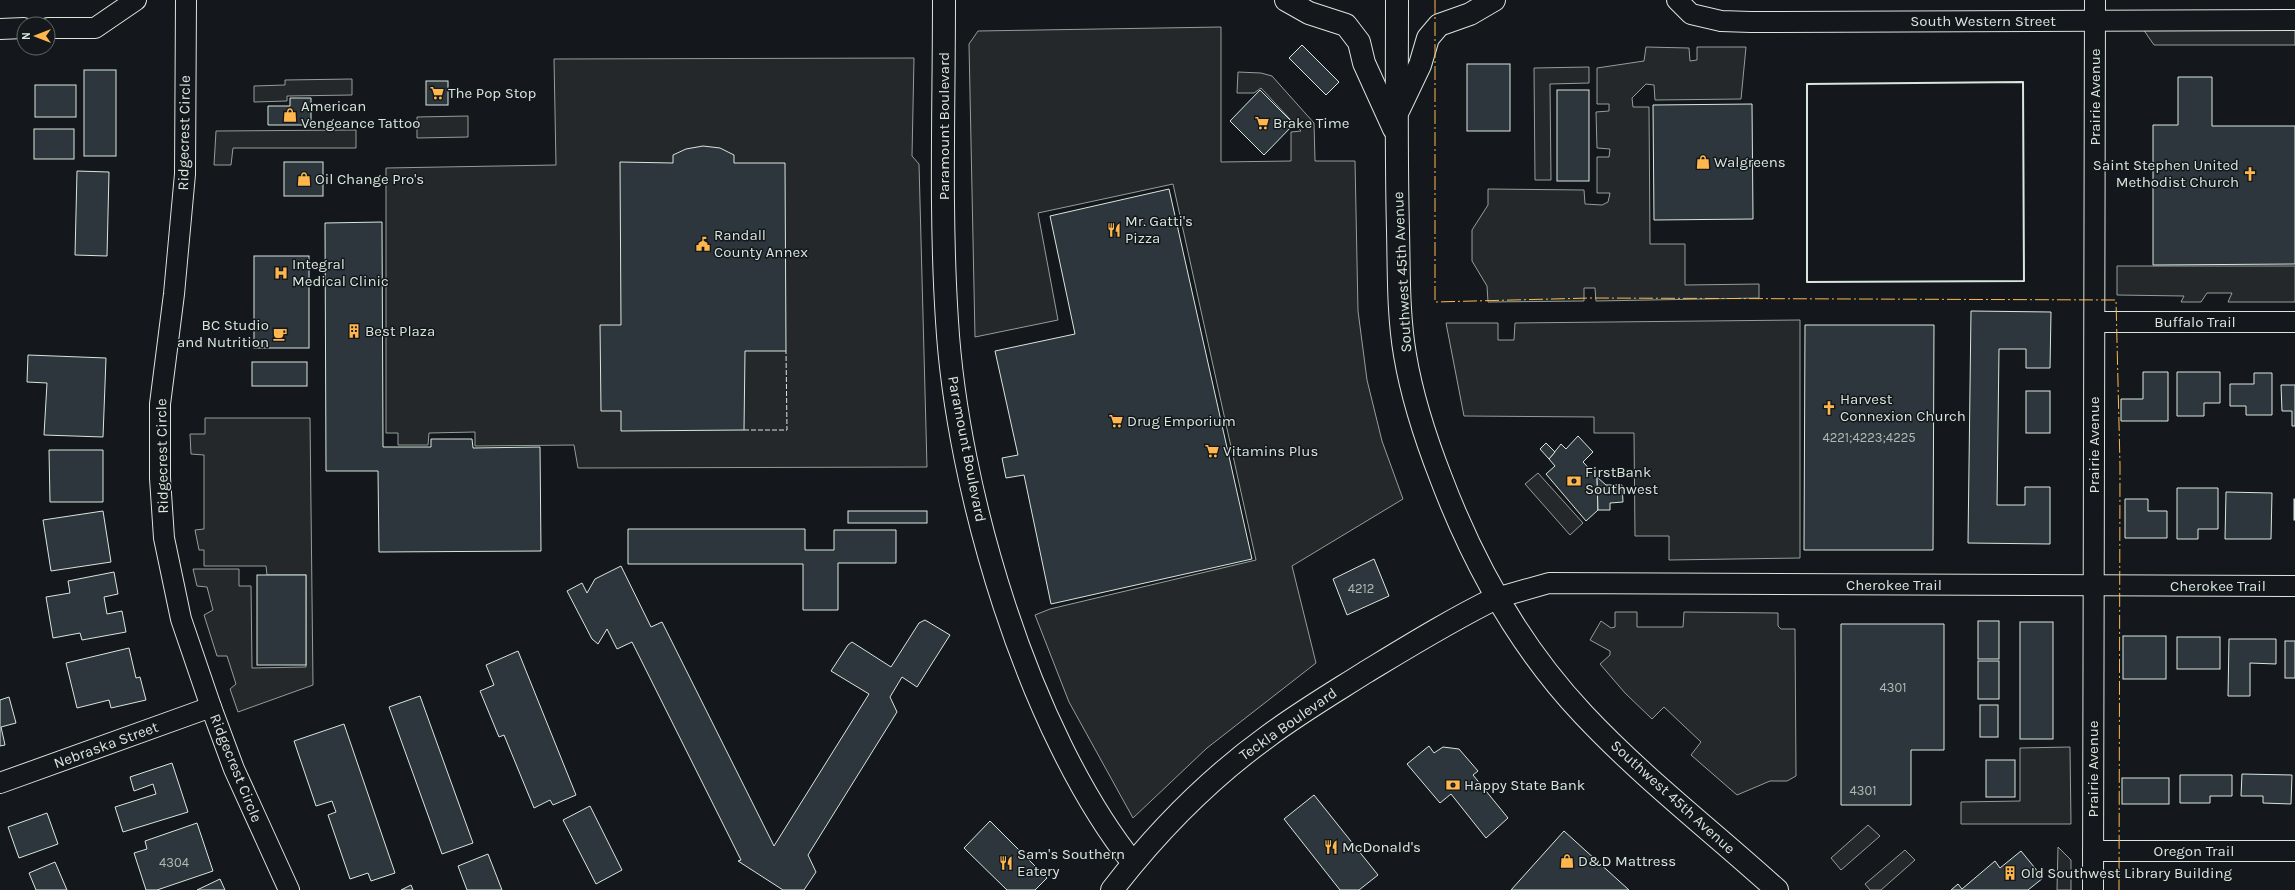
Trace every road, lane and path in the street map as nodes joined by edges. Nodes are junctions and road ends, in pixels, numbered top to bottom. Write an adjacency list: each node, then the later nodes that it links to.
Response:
1 (136, 0): 12 (street)
2 (186, 0): 21 (street, Ridgecrest Circle)
3 (944, 0): 25 (main road, Paramount Boulevard)
4 (1286, 0): 15 (main road)
5 (1397, 0): 14 (main road, Southwest 45th Avenue)
6 (1494, 0): 14 (main road)
7 (1677, 0): 9 (street, South Western Street)
8 (2095, 0): 9 (street, Prairie Avenue)
9 (2095, 20): 10 (street, South Western Street); 16 (street, Prairie Avenue)
10 (2295, 20)
11 (16, 28): 13 (street)
12 (56, 28)
13 (0, 29)
14 (1397, 113): 15 (main road, Southwest 45th Avenue)
15 (1397, 137): 20 (main road, Southwest 45th Avenue)
16 (2095, 322): 17 (street, Buffalo Trail); 18 (street, Prairie Avenue)
17 (2295, 322)
18 (2094, 585): 19 (street, Cherokee Trail); 20 (street, Cherokee Trail); 23 (street, Prairie Avenue)
19 (2295, 586)
20 (1496, 598): 25 (main road, Teckla Boulevard); 28 (main road, Southwest 45th Avenue)
21 (211, 707): 22 (street, Nebraska Street); 26 (street, Ridgecrest Circle)
22 (0, 784)
23 (2093, 851): 24 (street, Oregon Trail); 29 (street, Prairie Avenue)
24 (2295, 851)
25 (1133, 863): 27 (main road, Teckla Boulevard)
26 (289, 890)
27 (1112, 890)
28 (1777, 890)
29 (2093, 890)

